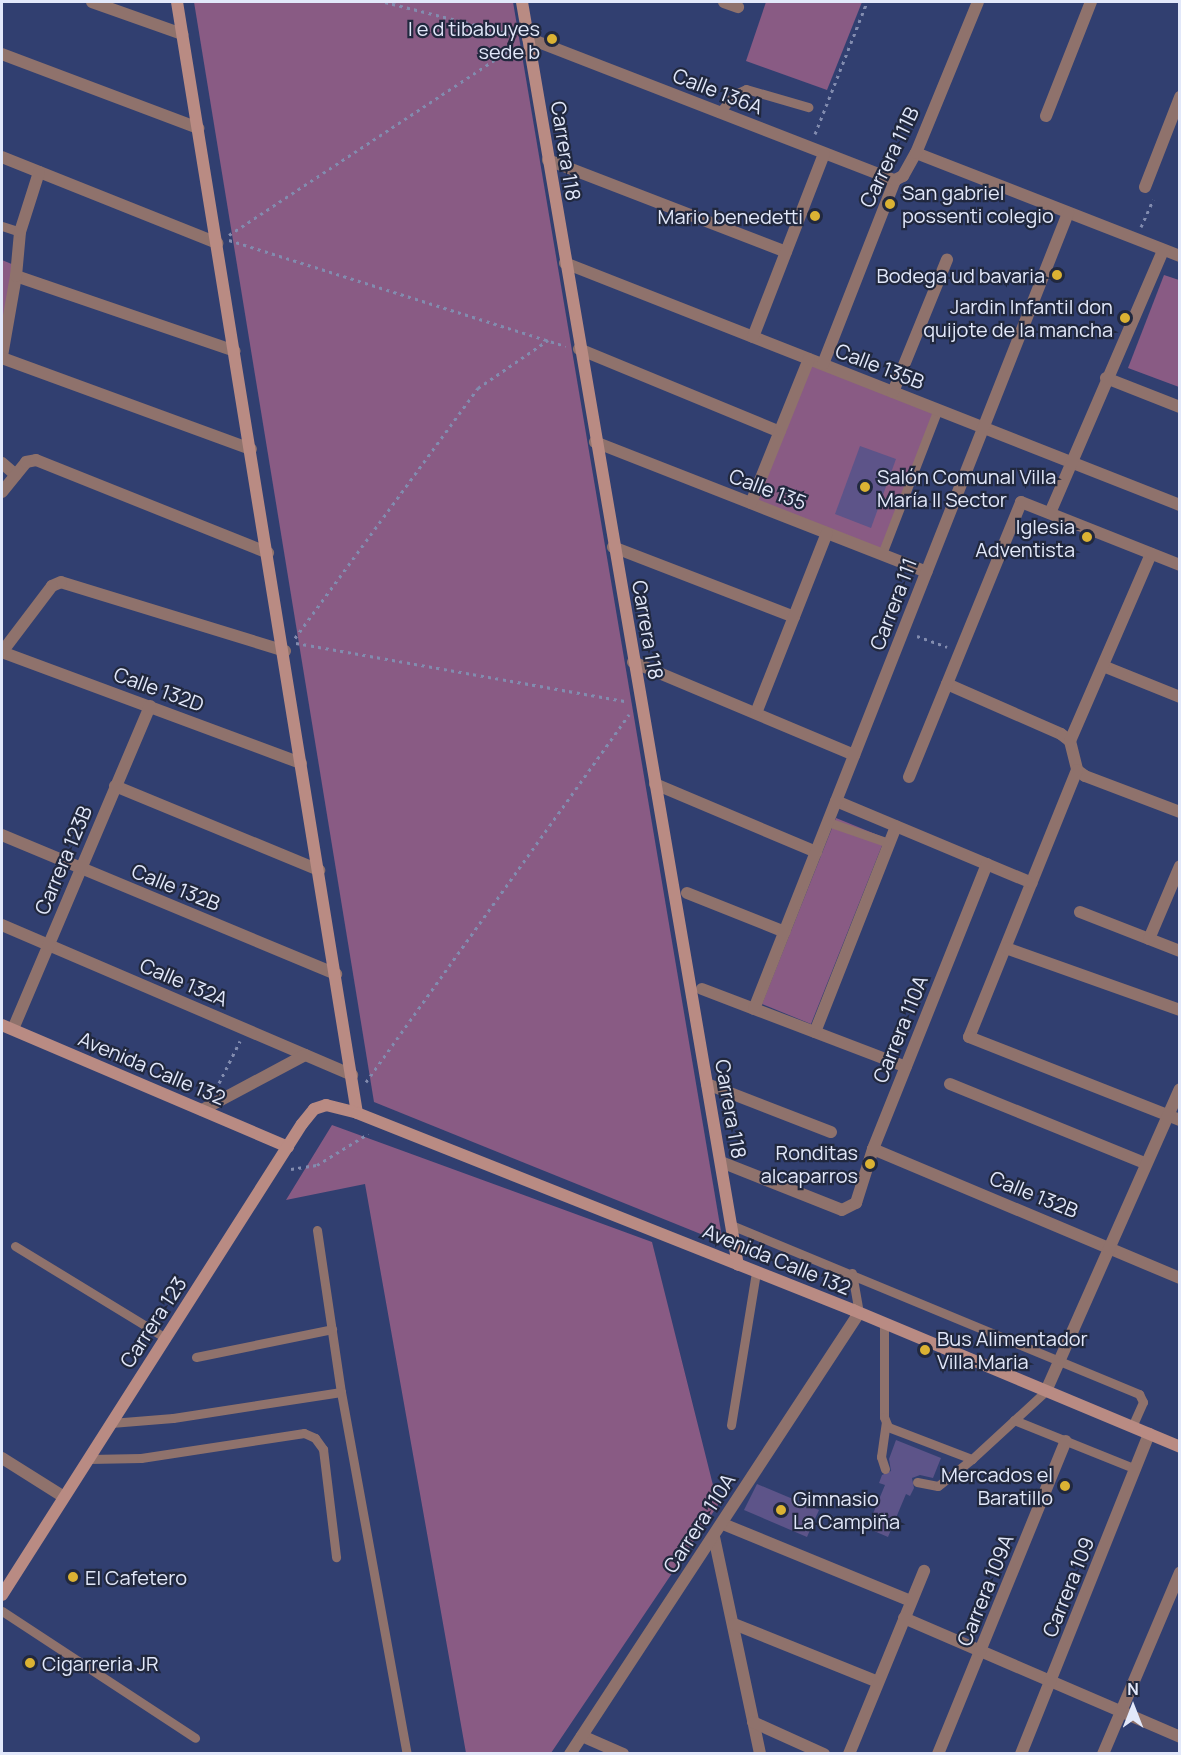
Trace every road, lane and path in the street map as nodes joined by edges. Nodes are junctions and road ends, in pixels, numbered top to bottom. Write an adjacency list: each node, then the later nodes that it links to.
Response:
1 (92, 2): 10 (street)
2 (177, 2): 10 (street)
3 (385, 2): 11 (path)
4 (522, 2): 11 (street, Carrera 118)
5 (724, 2): 9 (street)
6 (867, 2): 18 (path)
7 (978, 2): 19 (street, Carrera 111B)
8 (1091, 2): 16 (street)
9 (738, 7)
10 (182, 34): 17 (street)
11 (528, 38): 15 (street, Calle 136A); 22 (street, Carrera 118); 38 (path)
12 (2, 54): 17 (street)
13 (1179, 97): 25 (street)
14 (808, 107): 15 (lane)
15 (719, 113): 18 (street, Calle 136A)
16 (1046, 116)
17 (198, 128): 30 (street)
18 (810, 148): 20 (street, Calle 136A)
19 (916, 153): 24 (street, Carrera 111B); 26 (street)
20 (824, 154): 24 (street, Calle 136A); 32 (street)
21 (2, 157): 23 (street)
22 (548, 160): 32 (street); 35 (street, Carrera 118)
23 (39, 172): 28 (street); 30 (street)
24 (895, 180): 43 (street, Carrera 111B)
25 (1145, 187): 29 (path)
26 (1068, 213): 29 (street); 48 (street, Carrera 111)
27 (2, 226): 28 (lane)
28 (20, 232): 36 (street)
29 (1136, 239): 31 (street)
30 (217, 243): 40 (street)
31 (1163, 250): 33 (street); 44 (street)
32 (786, 252): 37 (street)
33 (1179, 256)
34 (947, 260): 45 (street)
35 (565, 263): 37 (street, Calle 135B); 39 (street, Carrera 118)
36 (16, 276): 40 (street); 41 (street)
37 (753, 337): 42 (street, Calle 135B)
38 (549, 340): 39 (path); 75 (path)
39 (579, 349): 49 (street); 50 (street, Carrera 118)
40 (235, 351): 51 (street)
41 (2, 357): 51 (street)
42 (809, 359): 43 (street, Calle 135B); 49 (street)
43 (823, 364): 45 (street, Calle 135B)
44 (1106, 378): 46 (street); 53 (street)
45 (893, 392): 47 (street, Calle 135B)
46 (1179, 407)
47 (938, 409): 48 (street, Calle 135B); 62 (lane)
48 (983, 427): 53 (street, Calle 135B); 65 (street, Carrera 111)
49 (780, 432): 56 (street)
50 (595, 442): 56 (street, Calle 135); 60 (street, Carrera 118)
51 (251, 449): 61 (street)
52 (2, 463): 54 (street)
53 (1072, 463): 57 (street, Calle 135B); 58 (street)
54 (16, 475): 55 (street); 61 (street)
55 (2, 492)
56 (751, 503): 59 (street, Calle 135)
57 (1179, 506)
58 (1050, 513): 63 (street); 70 (street)
59 (827, 533): 62 (street, Calle 135); 66 (street)
60 (613, 547): 66 (street); 71 (street, Carrera 118)
61 (268, 553): 68 (street)
62 (882, 554): 65 (street, Calle 135)
63 (1151, 554): 64 (street); 72 (street)
64 (1179, 566)
65 (926, 572): 67 (street, Carrera 111)
66 (794, 617): 77 (street)
67 (903, 631): 70 (path); 79 (street, Carrera 111)
68 (285, 651): 69 (street); 80 (street)
69 (2, 652): 76 (street, Calle 132D)
70 (960, 652): 73 (street)
71 (633, 662): 75 (street, Carrera 118); 77 (street)
72 (1102, 666): 74 (street); 78 (street)
73 (947, 684): 78 (street); 82 (street)
74 (1179, 697)
75 (639, 703): 83 (street, Carrera 118); 119 (path)
76 (150, 706): 80 (street, Calle 132D); 84 (street, Carrera 123B)
77 (756, 713): 79 (street)
78 (1070, 741): 81 (street)
79 (854, 755): 85 (street, Carrera 111)
80 (301, 763): 95 (street)
81 (1077, 770): 86 (street); 96 (street)
82 (909, 777)
83 (655, 784): 91 (street); 115 (street, Carrera 118)
84 (116, 786): 94 (street, Carrera 123B); 95 (street)
85 (836, 801): 87 (street, Carrera 111); 88 (street)
86 (1179, 812)
87 (828, 822): 90 (lane); 91 (street, Carrera 111)
88 (896, 826): 90 (street); 92 (street)
89 (2, 835): 94 (street, Calle 132B)
90 (889, 843): 111 (street)
91 (816, 852): 100 (street, Carrera 111)
92 (987, 864): 96 (street); 113 (street, Carrera 110A)
93 (1179, 866): 101 (street)
94 (80, 869): 102 (street, Carrera 123B); 105 (street, Calle 132B)
95 (319, 870): 105 (street)
96 (1032, 883): 103 (street)
97 (687, 893): 100 (street)
98 (1080, 912): 101 (street)
99 (2, 925): 102 (street, Calle 132A)
100 (785, 932): 107 (street, Carrera 111)
101 (1149, 939): 104 (street)
102 (49, 945): 109 (street, Carrera 123B); 110 (street, Calle 132A)
103 (1006, 948): 108 (street); 122 (street)
104 (1179, 951)
105 (336, 974): 114 (street)
106 (702, 989): 107 (street)
107 (754, 1009): 111 (street)
108 (1179, 1010)
109 (7, 1027): 120 (street, Avenida Calle 132)
110 (246, 1029): 112 (street, Calle 132A); 117 (path)
111 (815, 1032): 113 (street)
112 (305, 1055): 114 (street, Calle 132A); 120 (street)
113 (906, 1067): 126 (street, Carrera 110A)
114 (352, 1075): 119 (street)
115 (707, 1084): 124 (street); 127 (street, Carrera 118)
116 (950, 1084): 128 (street)
117 (217, 1089)
118 (1179, 1089): 122 (street)
119 (355, 1097): 121 (street)
120 (202, 1110): 125 (street, Avenida Calle 132)
121 (357, 1113): 125 (street, Carrera 123); 134 (street, Avenida Calle 132)
122 (1174, 1118): 128 (street)
123 (374, 1130): 129 (path)
124 (831, 1132)
125 (288, 1147): 129 (street, Carrera 123)
126 (873, 1149): 127 (street, Carrera 110A); 133 (street, Calle 132B)
127 (721, 1162): 130 (street, Carrera 118)
128 (1145, 1163): 133 (street)
129 (272, 1172): 141 (street, Carrera 123)
130 (731, 1225): 134 (street, Carrera 118); 136 (lane)
131 (317, 1230): 140 (lane)
132 (15, 1246): 141 (lane)
133 (1108, 1246): 137 (street, Calle 132B); 143 (street)
134 (738, 1265): 135 (street, Avenida Calle 132)
135 (756, 1272): 138 (street, Avenida Calle 132); 149 (lane)
136 (852, 1273): 138 (lane); 143 (lane)
137 (1179, 1278)
138 (859, 1313): 139 (street, Avenida Calle 132); 161 (street, Carrera 110A)
139 (884, 1323): 144 (street, Avenida Calle 132); 148 (lane)
140 (332, 1329): 142 (lane); 145 (lane)
141 (166, 1338): 147 (street, Carrera 123)
142 (196, 1357)
143 (1059, 1358): 144 (street); 150 (lane)
144 (1046, 1391): 146 (lane); 150 (street, Avenida Calle 132)
145 (341, 1392): 147 (lane); 179 (lane)
146 (1014, 1420): 152 (lane); 156 (lane)
147 (111, 1423): 155 (street, Carrera 123)
148 (886, 1423): 156 (lane); 157 (lane)
149 (731, 1425)
150 (1132, 1427): 151 (street, Avenida Calle 132)
151 (1149, 1434): 153 (street, Avenida Calle 132); 158 (street, Carrera 109)
152 (1066, 1441): 158 (lane); 171 (street, Carrera 109A)
153 (1179, 1447)
154 (2, 1458): 160 (street)
155 (89, 1459): 160 (street, Carrera 123); 163 (lane)
156 (972, 1459): 159 (lane)
157 (885, 1468)
158 (1136, 1468): 173 (street, Carrera 109)
159 (917, 1482)
160 (64, 1497): 166 (street, Carrera 123)
161 (723, 1524): 162 (street, Carrera 110A); 167 (street)
162 (714, 1537): 170 (street); 176 (street, Carrera 110A)
163 (336, 1557)
164 (924, 1571): 167 (street)
165 (1179, 1573): 174 (street)
166 (2, 1595)
167 (911, 1601): 169 (street)
168 (2, 1611): 178 (lane)
169 (904, 1618): 171 (street); 172 (street)
170 (734, 1624): 172 (street); 175 (street)
171 (981, 1651): 173 (street); 185 (street, Carrera 109A)
172 (878, 1682): 184 (street)
173 (1051, 1682): 174 (street); 186 (street, Carrera 109)
174 (1121, 1712): 177 (street); 187 (street)
175 (753, 1722): 182 (street); 183 (street)
176 (582, 1736): 180 (street, Carrera 110A); 181 (street)
177 (1179, 1737)
178 (195, 1738)
179 (407, 1754)
180 (570, 1754)
181 (623, 1754)
182 (760, 1754)
183 (824, 1754)
184 (849, 1754)
185 (938, 1754)
186 (1021, 1754)
187 (1103, 1754)

